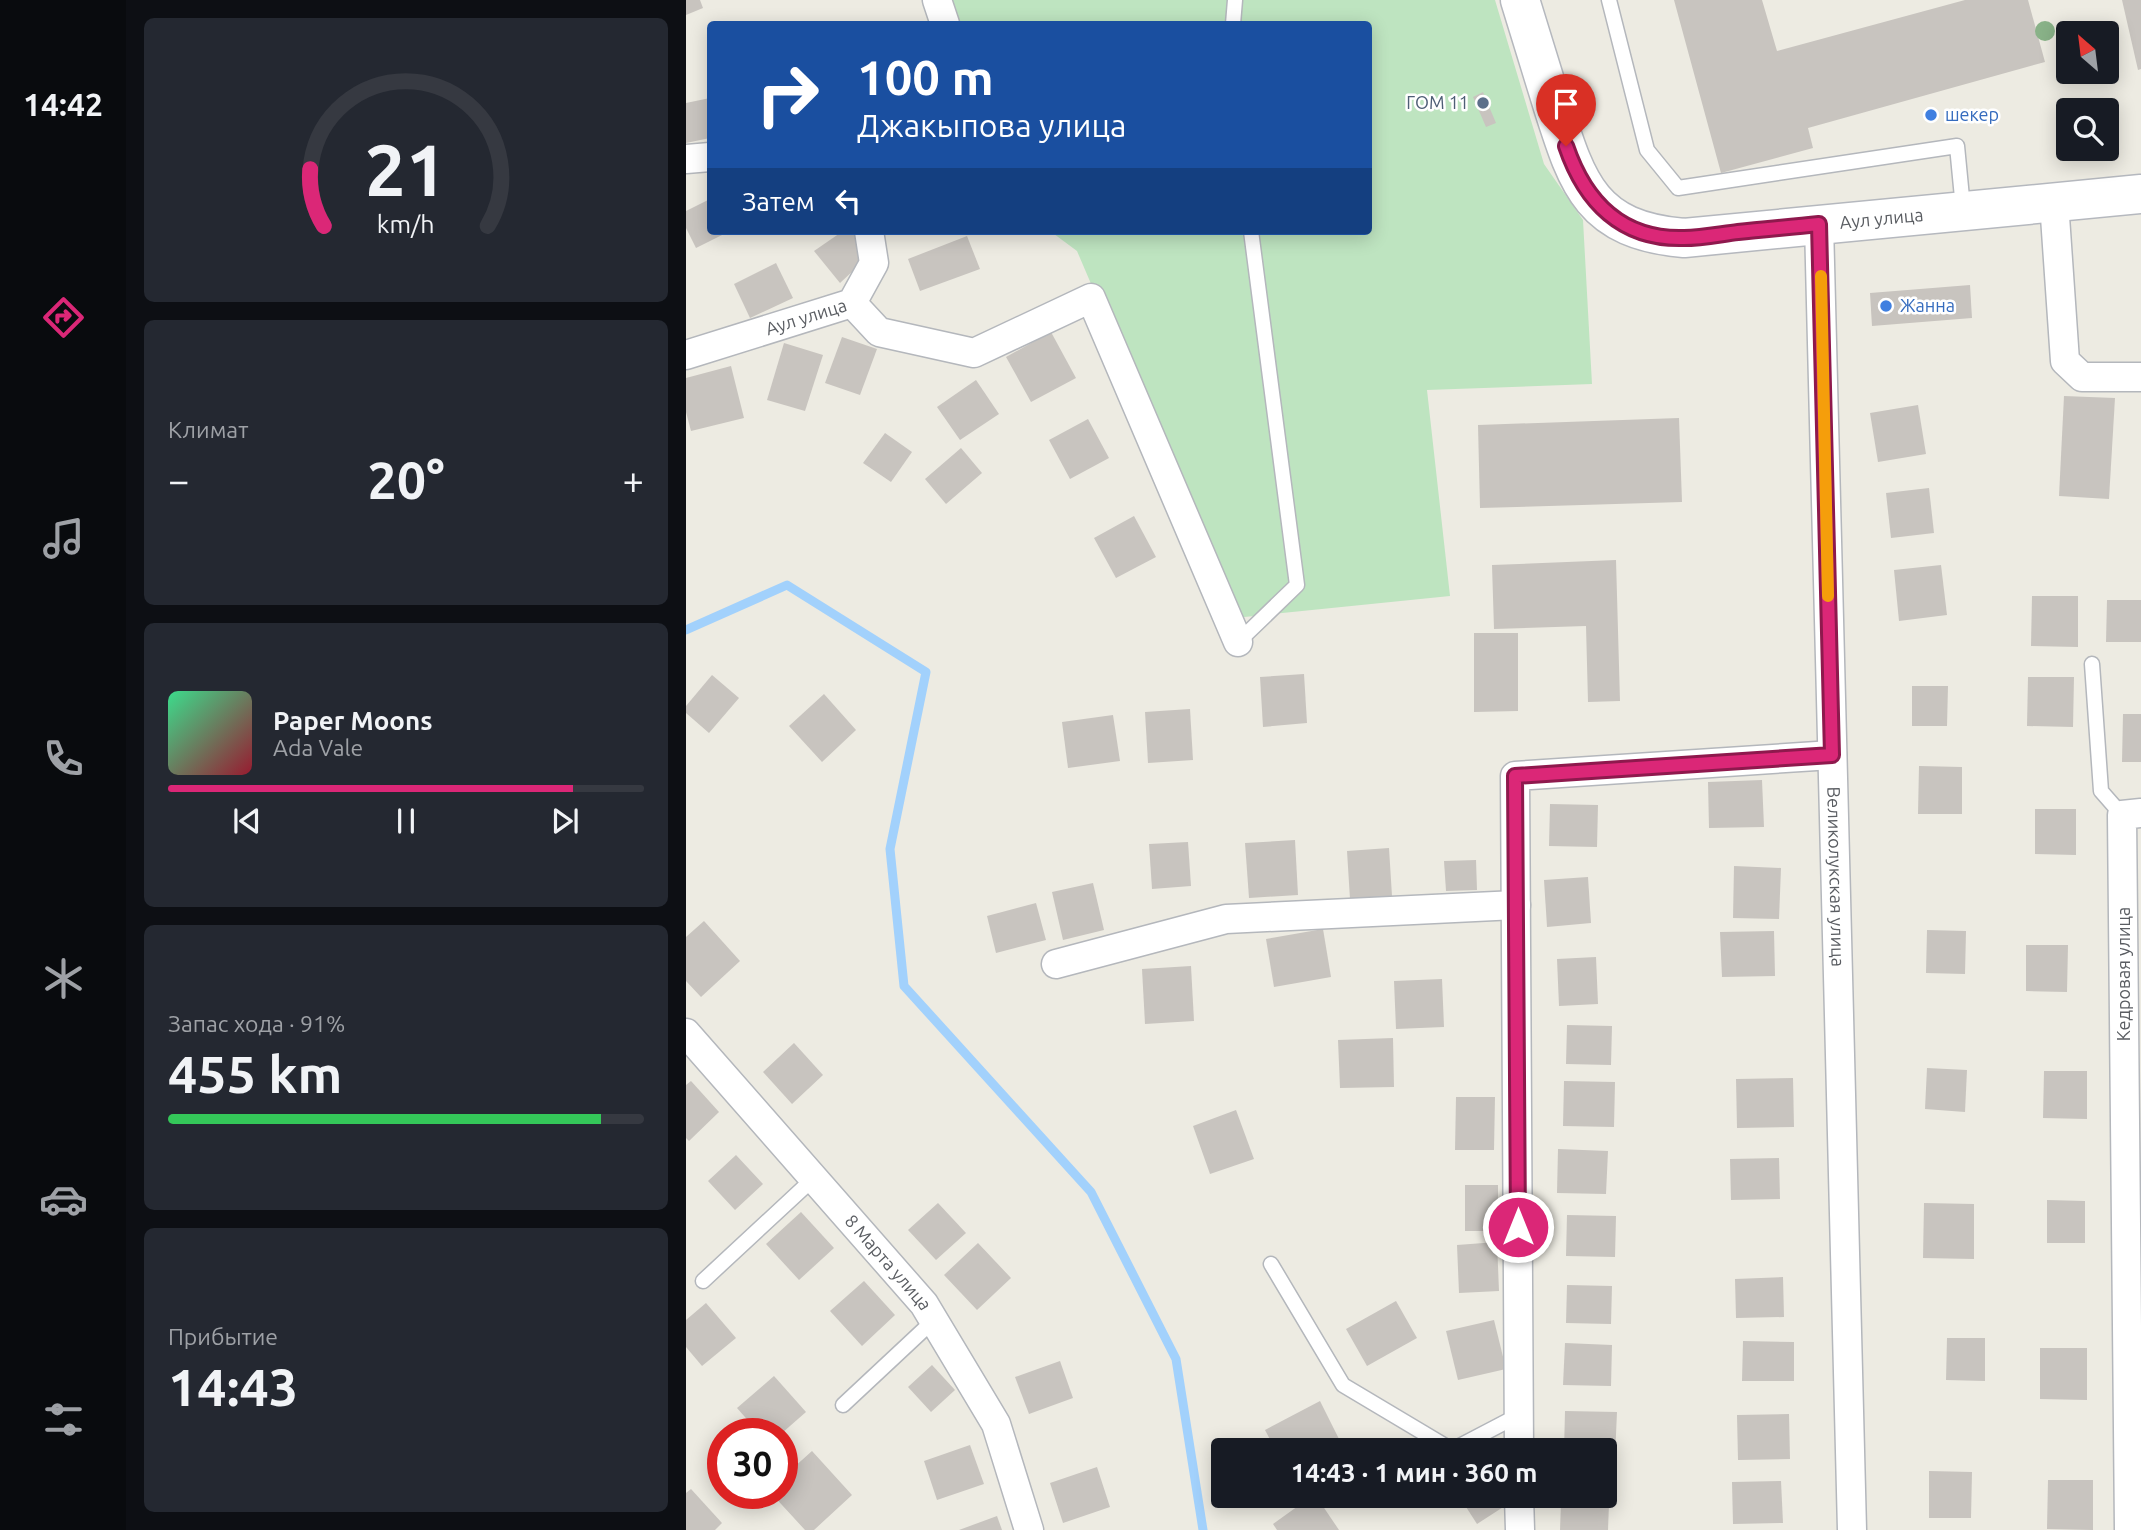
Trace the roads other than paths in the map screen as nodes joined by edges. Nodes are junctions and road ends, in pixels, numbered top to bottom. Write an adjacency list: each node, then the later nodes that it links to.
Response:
1 (937, 0): 5 (street)
2 (1235, 0): 6 (lane)
3 (1520, 0): 12 (main road, Аул улица)
4 (1609, 0): 11 (lane)
5 (944, 21)
6 (1233, 21)
7 (707, 157): 8 (street)
8 (686, 159)
9 (2141, 194): 10 (main road, Аул улица)
10 (2054, 202): 11 (main road, Аул улица); 17 (street)
11 (1963, 210): 12 (main road, Аул улица)
12 (1819, 224): 20 (street, Великолукская улица)
13 (870, 235): 15 (street, Аул улица)
14 (1252, 235): 18 (lane)
15 (852, 303): 16 (street, Аул улица); 18 (street)
16 (686, 355)
17 (2141, 377)
18 (1238, 642)
19 (2092, 664): 21 (lane)
20 (1832, 755): 22 (street); 36 (street, Великолукская улица)
21 (2132, 814): 33 (street, Кедровая улица)
22 (1516, 905): 23 (street); 30 (street)
23 (1056, 964)
24 (694, 1047): 25 (street, 8 Марта улица)
25 (814, 1178): 27 (lane); 28 (street, 8 Марта улица)
26 (1271, 1264): 30 (lane)
27 (703, 1281)
28 (933, 1321): 29 (lane); 34 (street, 8 Марта улица)
29 (843, 1405)
30 (1519, 1415): 31 (street)
31 (1519, 1438)
32 (1519, 1508): 35 (street)
33 (2133, 1515)
34 (1029, 1530)
35 (1520, 1530)
36 (1852, 1530)

